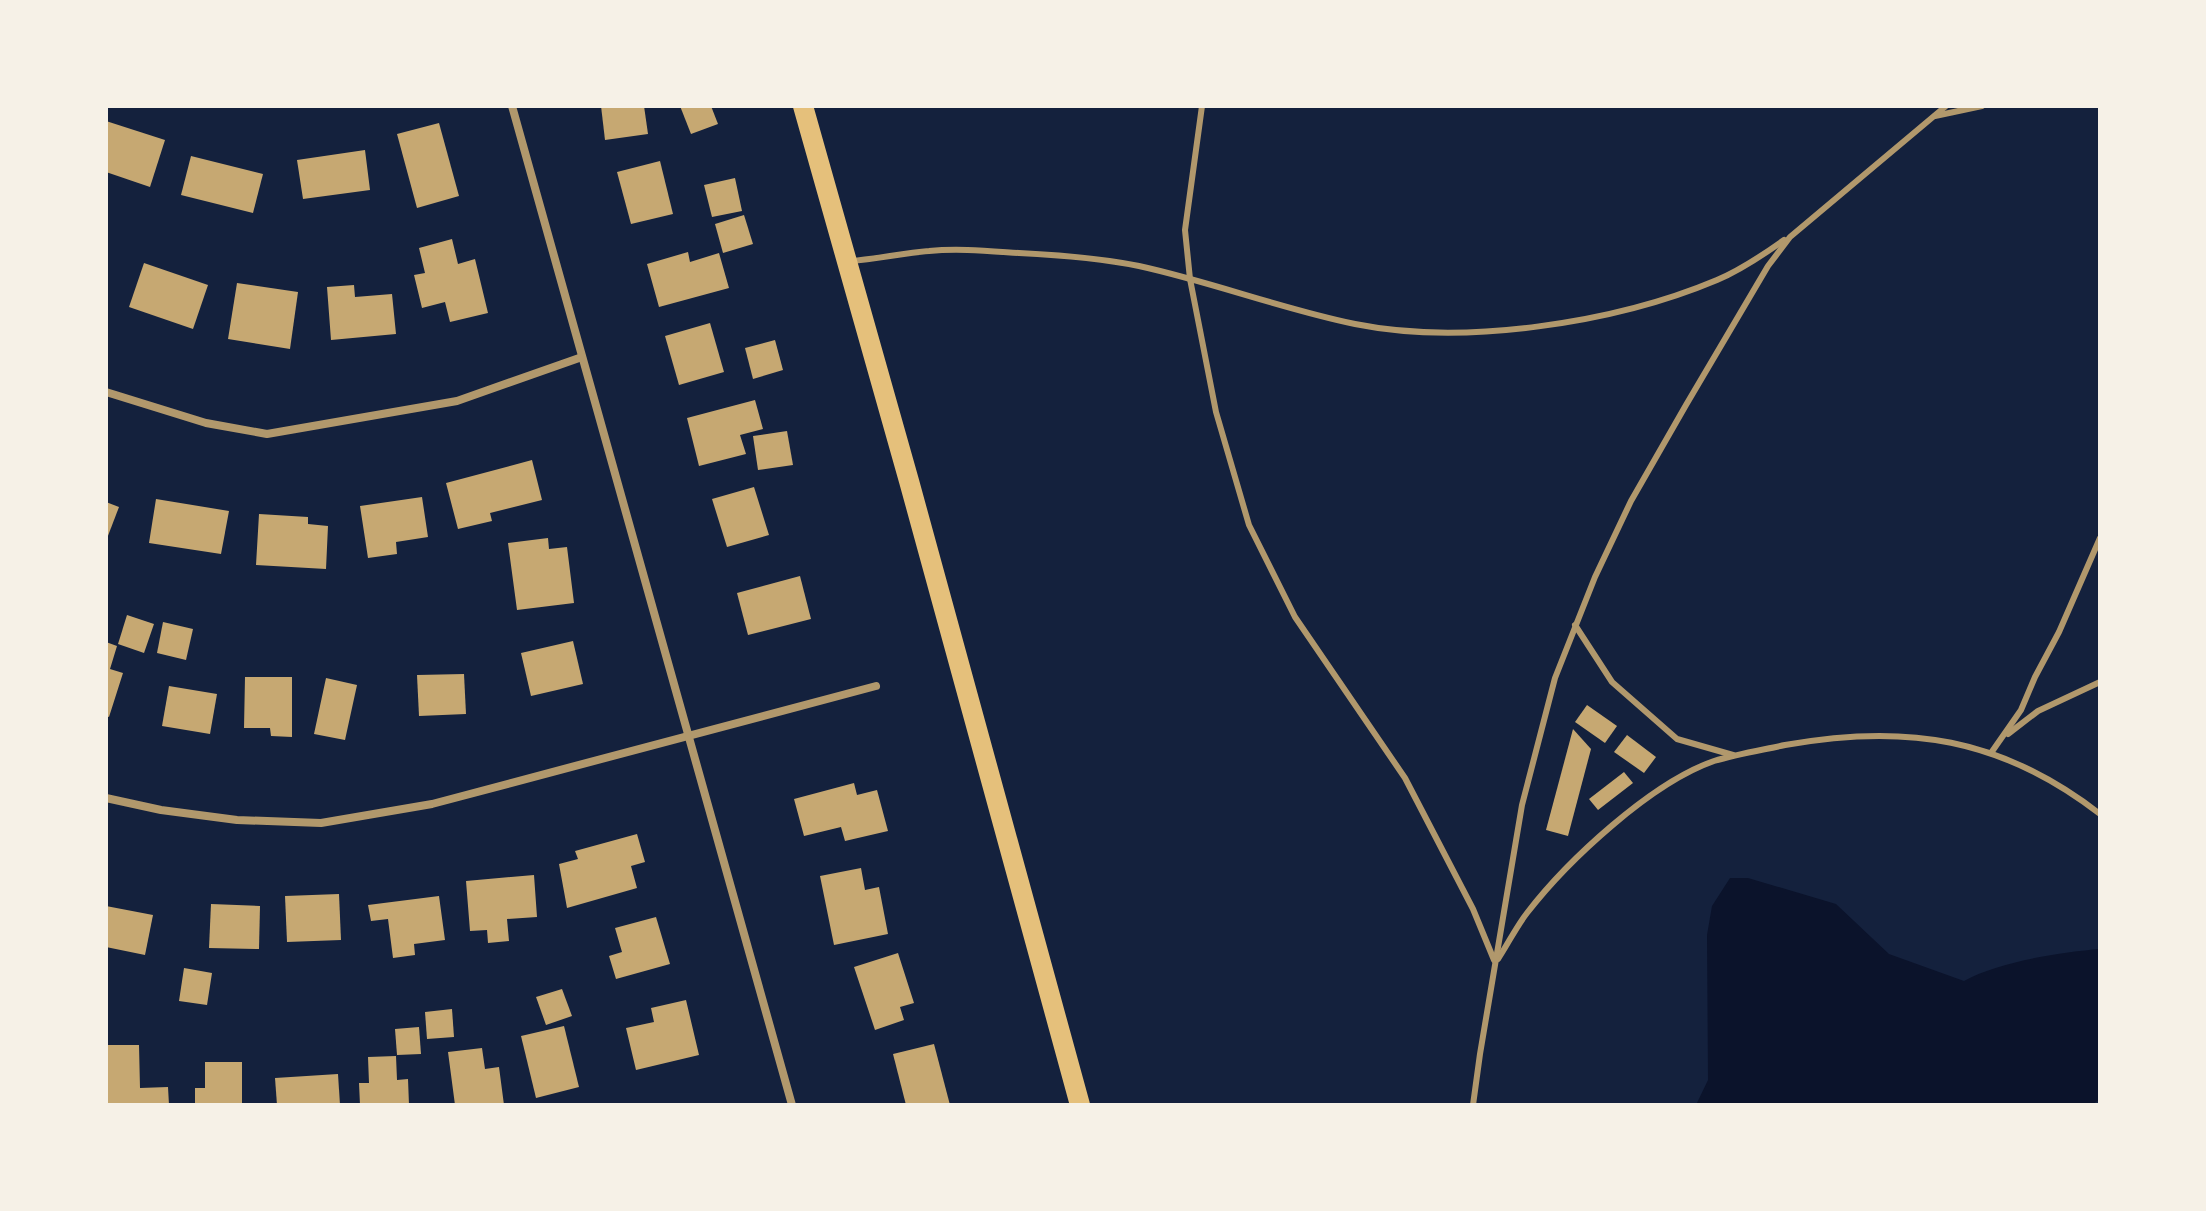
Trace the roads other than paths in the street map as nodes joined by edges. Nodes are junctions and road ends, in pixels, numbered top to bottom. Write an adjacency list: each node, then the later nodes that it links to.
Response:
1 (512, 106): 10 (street)
2 (803, 106): 8 (main road)
3 (1202, 106): 9 (lane)
4 (1946, 106): 6 (lane)
5 (1982, 106): 6 (lane)
6 (1932, 117): 7 (lane)
7 (1790, 237): 9 (lane); 13 (lane)
8 (847, 262): 9 (lane); 24 (main road)
9 (1190, 279): 22 (lane)
10 (582, 357): 11 (street); 16 (street)
11 (106, 392)
12 (2100, 538): 17 (lane)
13 (1575, 625): 19 (lane); 22 (lane)
14 (2100, 682): 17 (lane)
15 (876, 686): 16 (street)
16 (689, 737): 20 (street); 23 (street)
17 (2002, 739): 18 (lane)
18 (1991, 753): 19 (lane); 21 (lane)
19 (1736, 756): 22 (lane)
20 (106, 798)
21 (2100, 814)
22 (1496, 963): 25 (lane)
23 (792, 1105)
24 (1080, 1105)
25 (1473, 1105)

